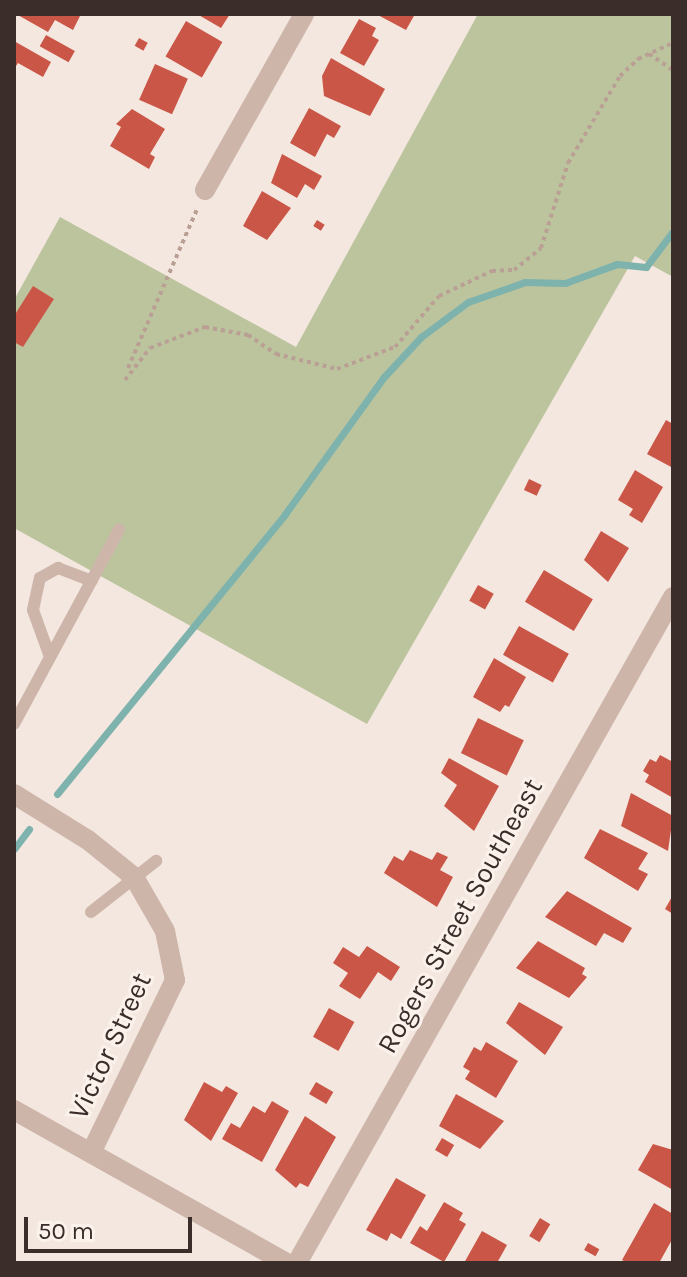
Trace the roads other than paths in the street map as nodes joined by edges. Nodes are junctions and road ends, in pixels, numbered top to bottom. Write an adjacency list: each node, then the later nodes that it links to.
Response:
1 (304, 14): 2 (street)
2 (205, 190)
3 (119, 530): 4 (lane)
4 (92, 581): 6 (lane); 6 (lane)
5 (673, 597): 15 (street, Rogers Street Southeast)
6 (50, 657): 7 (lane)
7 (14, 724)
8 (14, 794): 10 (street, Victor Street)
9 (156, 861): 10 (lane)
10 (134, 877): 11 (lane); 13 (street, Victor Street)
11 (91, 912)
12 (14, 1110): 13 (street)
13 (91, 1153): 14 (street)
14 (287, 1263)
15 (297, 1263)

